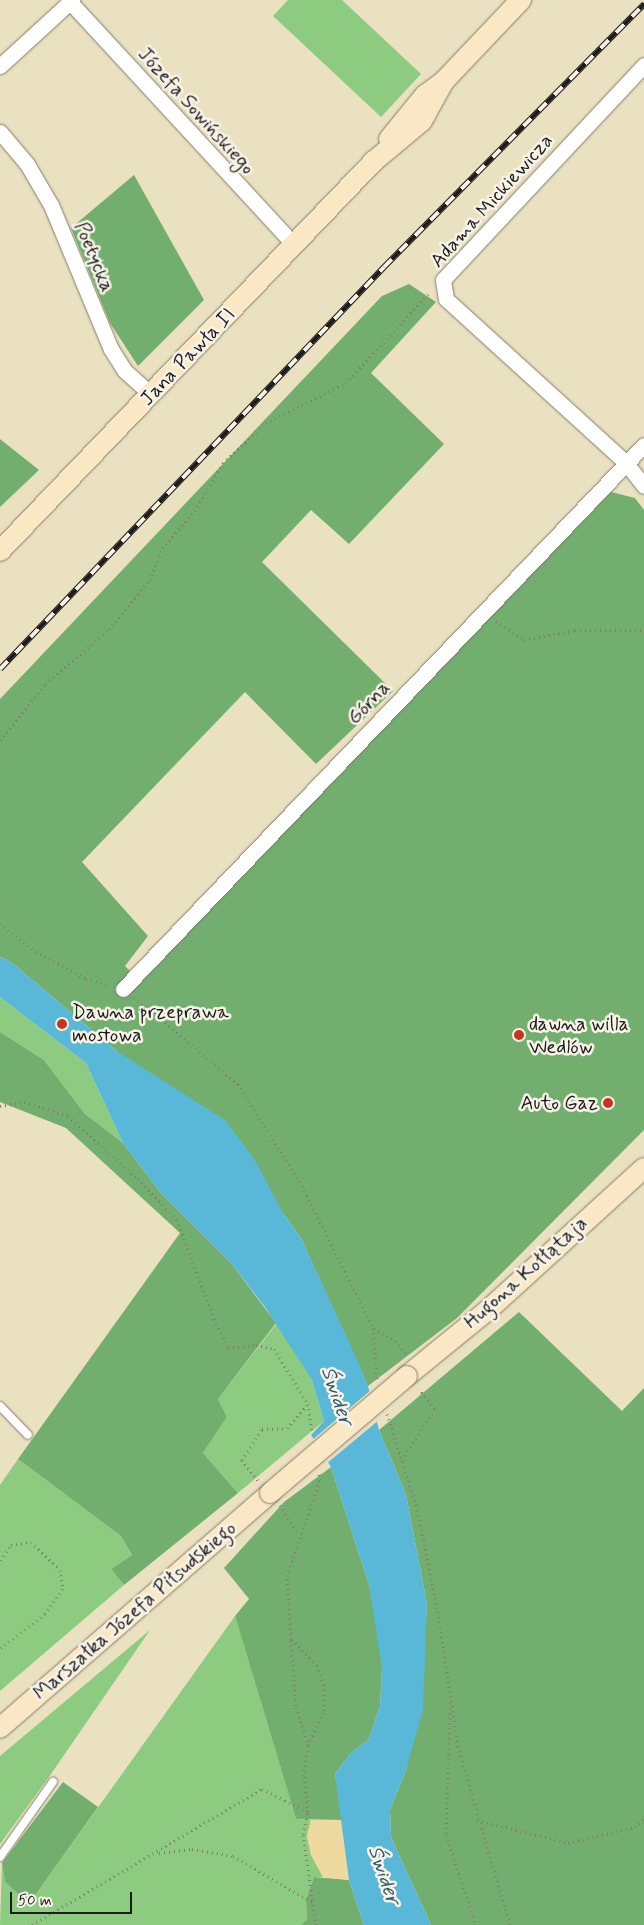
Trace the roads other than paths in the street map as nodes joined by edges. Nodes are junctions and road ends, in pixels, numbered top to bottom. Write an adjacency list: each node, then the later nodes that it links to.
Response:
1 (521, 0): 6 (main road, Jana Pawła II)
2 (71, 1): 4 (street); 6 (street, Józefa Sowińskiego)
3 (644, 65): 9 (street, Adama Mickiewicza)
4 (0, 66)
5 (0, 132): 7 (street, Poetycka)
6 (294, 245): 7 (main road, Jana Pawła II)
7 (152, 395): 11 (main road, Jana Pawła II)
8 (644, 445): 9 (street, Górna)
9 (626, 463): 10 (street, Adama Mickiewicza); 12 (street, Górna)
10 (644, 486)
11 (0, 551)
12 (123, 989)
13 (644, 1168): 16 (main road, Hugona Kołłątaja, bridge)
14 (0, 1406): 15 (lane)
15 (28, 1435)
16 (270, 1493): 17 (main road, Marszałka Józefa Piłsudskiego)
17 (0, 1728)
18 (53, 1782): 19 (lane)
19 (0, 1857)

